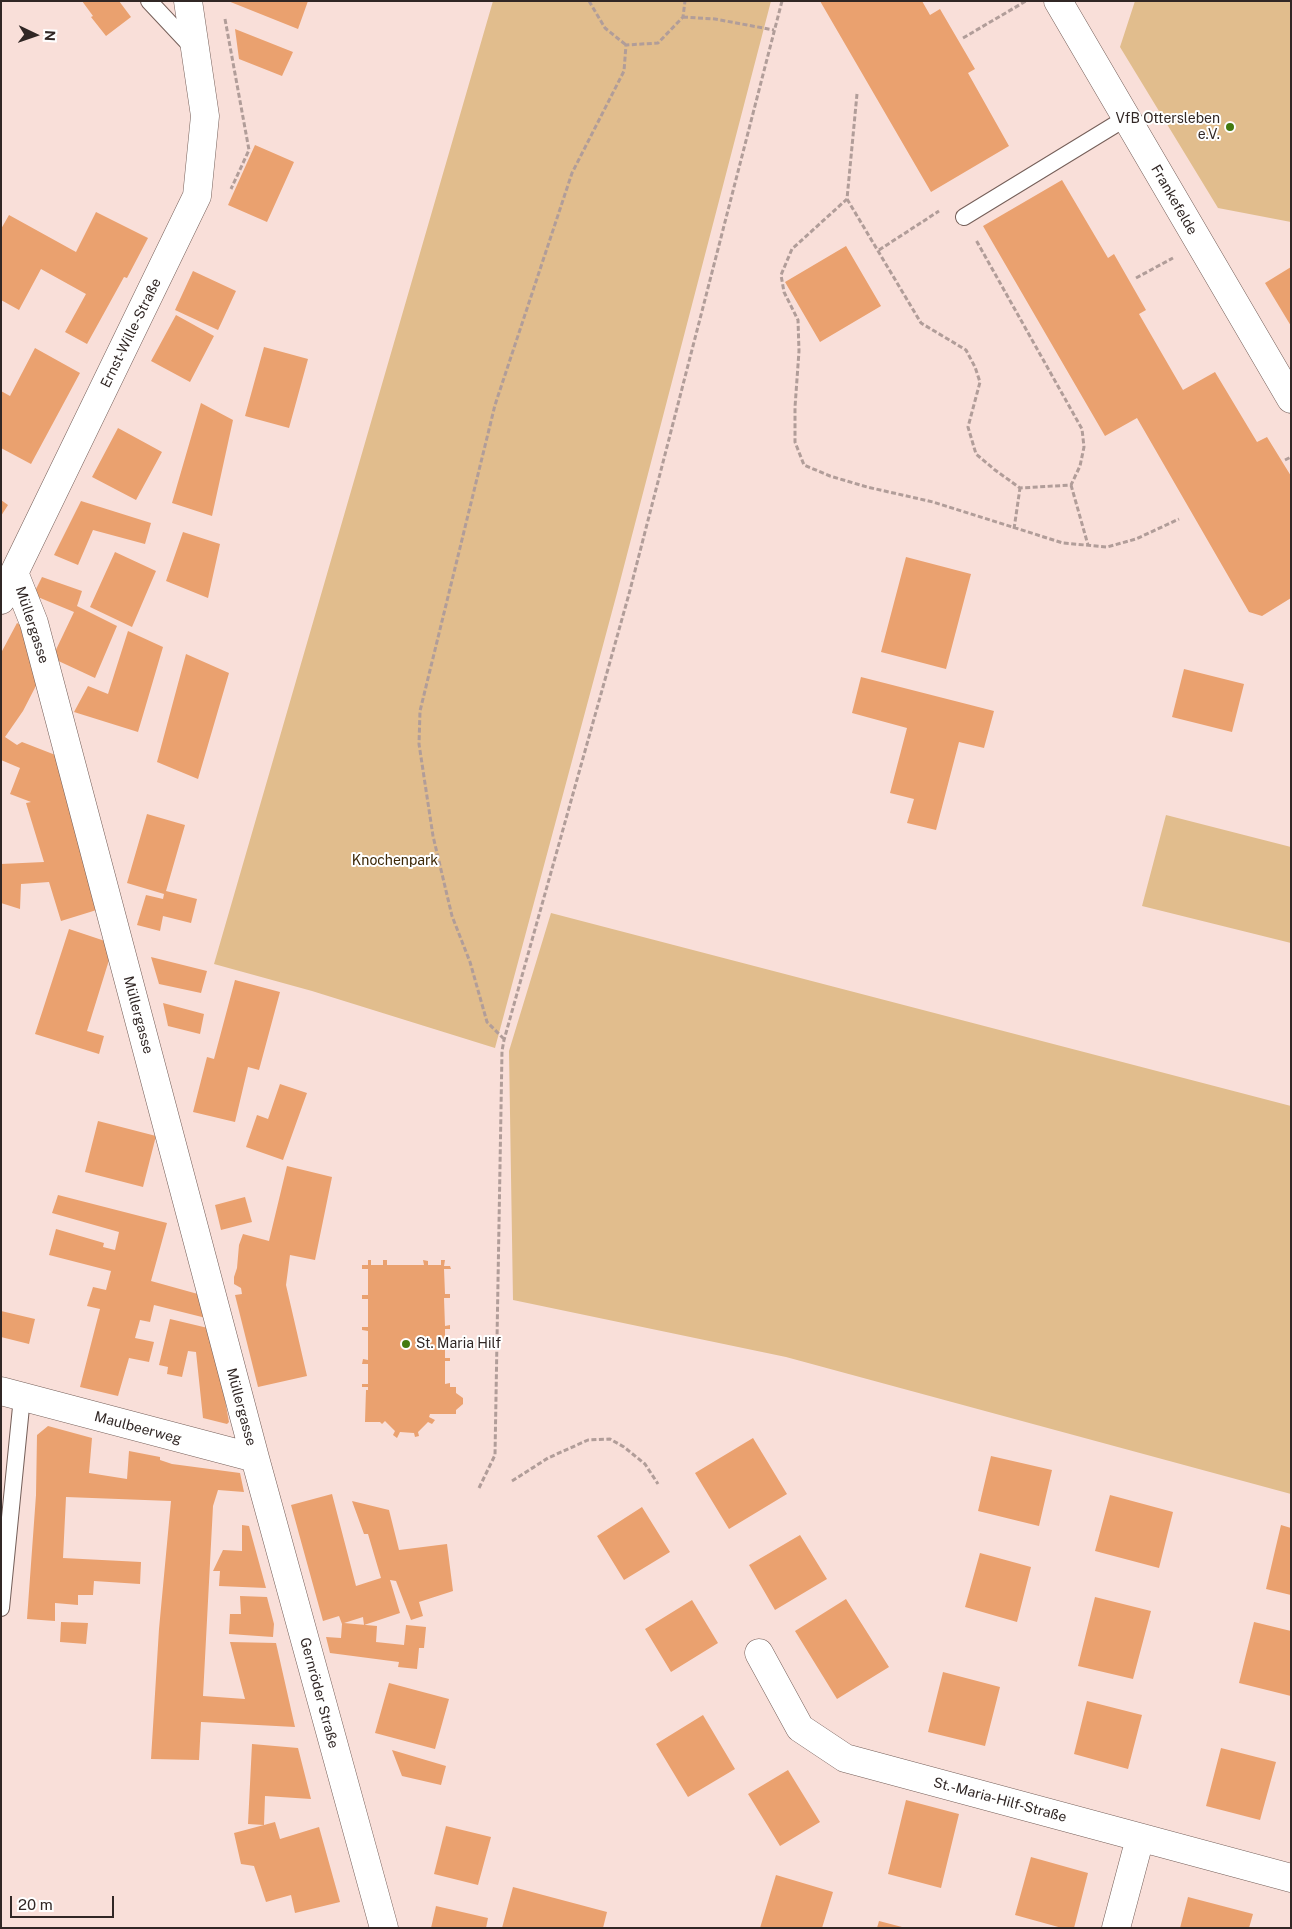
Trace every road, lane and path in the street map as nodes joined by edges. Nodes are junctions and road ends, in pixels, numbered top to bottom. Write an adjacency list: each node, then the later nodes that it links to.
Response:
1 (149, 1): 12 (lane)
2 (188, 1): 12 (street, Ernst-Wille-Straße)
3 (589, 1): 11 (path)
4 (685, 1): 8 (path)
5 (782, 1): 9 (path)
6 (1026, 1): 10 (path)
7 (1058, 1): 14 (street, Frankefelde)
8 (683, 17): 9 (path); 11 (path)
9 (774, 30): 30 (path)
10 (963, 38)
11 (626, 46): 30 (path)
12 (196, 52): 28 (street, Ernst-Wille-Straße)
13 (857, 94): 15 (path)
14 (1126, 118): 16 (lane); 20 (street, Frankefelde)
15 (847, 199): 17 (path); 26 (path)
16 (964, 217): 17 (path); 23 (path)
17 (878, 250): 24 (path)
18 (1180, 254): 19 (path)
19 (1136, 278)
20 (1291, 399)
21 (1291, 457): 22 (path)
22 (1285, 460)
23 (1071, 485): 24 (path); 27 (path)
24 (1020, 488): 26 (path)
25 (1179, 520): 27 (path)
26 (1014, 529): 27 (path)
27 (1088, 545)
28 (15, 574): 29 (street, Ernst-Wille-Straße); 32 (street, Müllergasse)
29 (1, 600)
30 (504, 1040): 35 (path)
31 (12, 1394): 32 (street, Maulbeerweg); 36 (lane, Maulbeerweg)
32 (255, 1458): 40 (street, Gernröder Straße)
33 (512, 1481): 34 (path)
34 (658, 1484)
35 (479, 1488)
36 (1, 1608)
37 (759, 1653): 38 (street, St.-Maria-Hilf-Straße)
38 (1140, 1838): 39 (street, St.-Maria-Hilf-Straße); 41 (street)
39 (1291, 1878)
40 (384, 1928)
41 (1116, 1928)

